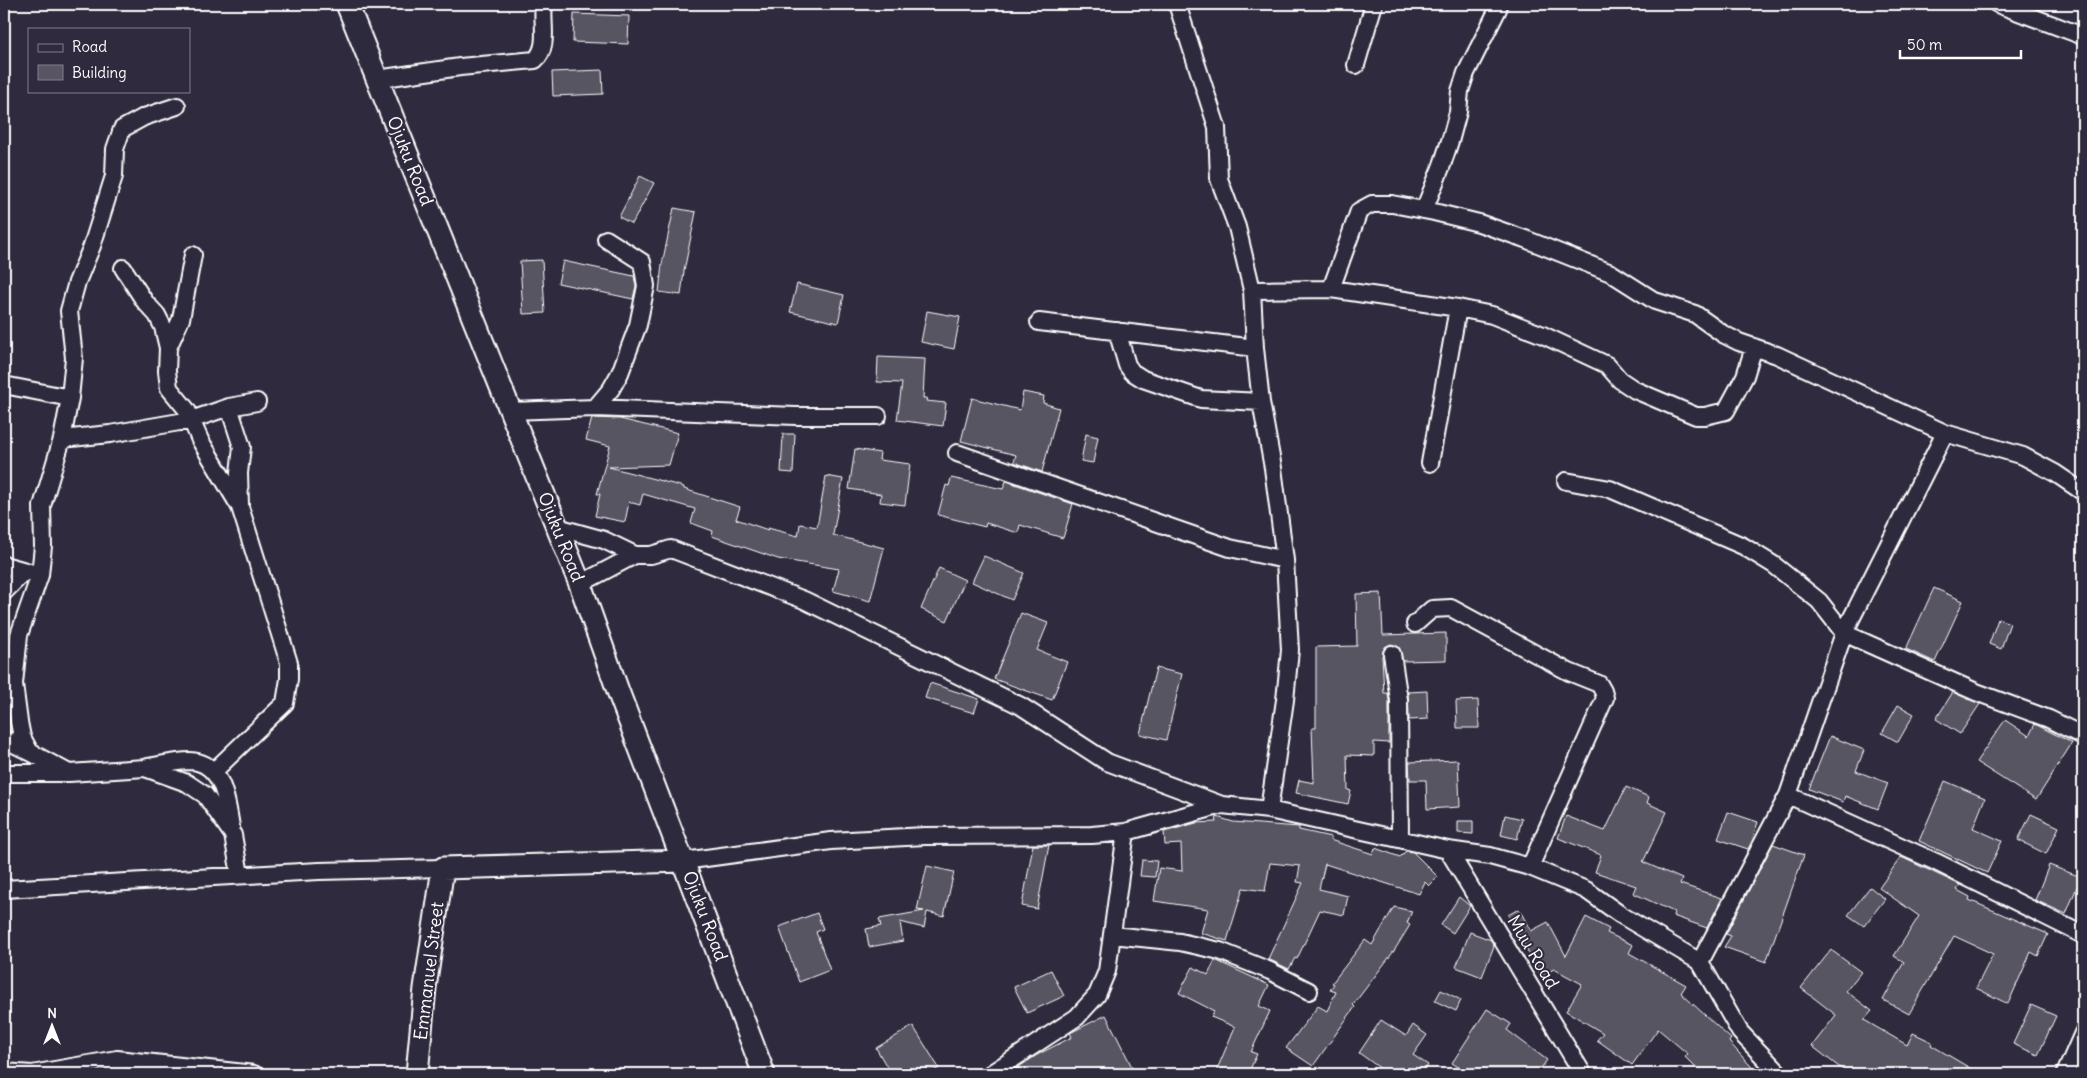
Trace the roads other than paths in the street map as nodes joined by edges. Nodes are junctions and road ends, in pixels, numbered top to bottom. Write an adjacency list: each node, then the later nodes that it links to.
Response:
1 (347, 4): 9 (main road, Ojuku Road)
2 (544, 4): 9 (street)
3 (1177, 4): 16 (street)
4 (1374, 4): 8 (street)
5 (1499, 4): 11 (street)
6 (1997, 4): 7 (street)
7 (2083, 36)
8 (1356, 65)
9 (377, 79): 29 (main road, Ojuku Road)
10 (177, 106): 24 (street)
11 (1424, 210): 15 (street); 20 (street)
12 (606, 239): 28 (street)
13 (193, 255): 21 (street)
14 (124, 268): 21 (street)
15 (1331, 289): 16 (street); 17 (street)
16 (1252, 290): 22 (street)
17 (1458, 308): 20 (street); 35 (street)
18 (1039, 322): 19 (street)
19 (1117, 331): 22 (street); 26 (street)
20 (1754, 347): 32 (street)
21 (168, 348): 31 (street)
22 (1255, 348): 26 (street)
23 (4, 385): 24 (street)
24 (70, 398): 33 (street)
25 (257, 402): 27 (street)
26 (1261, 402): 41 (street)
27 (229, 407): 31 (street); 38 (street)
28 (595, 408): 29 (street); 30 (street)
29 (511, 412): 39 (main road, Ojuku Road)
30 (878, 416)
31 (191, 420): 33 (street); 38 (street)
32 (1945, 433): 37 (street); 47 (street)
33 (62, 439): 43 (street)
34 (957, 453): 41 (street)
35 (1430, 463)
36 (1566, 481): 47 (street)
37 (2083, 492)
38 (240, 507): 53 (street)
39 (557, 527): 40 (street); 44 (main road, Ojuku Road)
40 (635, 555): 44 (street); 57 (street)
41 (1284, 560): 58 (street)
42 (4, 565): 43 (street)
43 (32, 573): 45 (street); 51 (street)
44 (580, 584): 63 (main road, Ojuku Road)
45 (4, 592)
46 (1415, 624): 64 (street)
47 (1844, 633): 49 (street); 56 (street)
48 (1392, 654): 61 (street)
49 (2083, 736)
50 (4, 739): 51 (street)
51 (30, 752): 55 (street)
52 (145, 768): 53 (street); 55 (street); 60 (street)
53 (213, 772): 60 (street)
54 (4, 773): 55 (street)
55 (69, 773)
56 (1788, 795): 69 (street); 70 (street)
57 (1222, 804): 58 (street); 59 (street)
58 (1269, 810): 61 (street)
59 (1126, 832): 63 (street); 68 (street)
60 (233, 835): 66 (street)
61 (1400, 839): 62 (street)
62 (1448, 850): 64 (street); 79 (street, Muu Road)
63 (684, 861): 65 (main road); 77 (main road, Ojuku Road)
64 (1530, 867): 70 (street)
65 (443, 868): 66 (street); 76 (main road, Emmanuel Street)
66 (240, 875): 67 (street)
67 (4, 889)
68 (1112, 935): 71 (street); 78 (street)
69 (2083, 935)
70 (1700, 962): 80 (street)
71 (1309, 991)
72 (2083, 1033): 81 (street)
73 (116, 1066): 74 (street); 75 (street)
74 (4, 1072)
75 (254, 1074)
76 (417, 1074)
77 (764, 1074)
78 (990, 1074)
79 (1583, 1074)
80 (1780, 1074)
81 (2065, 1074)

